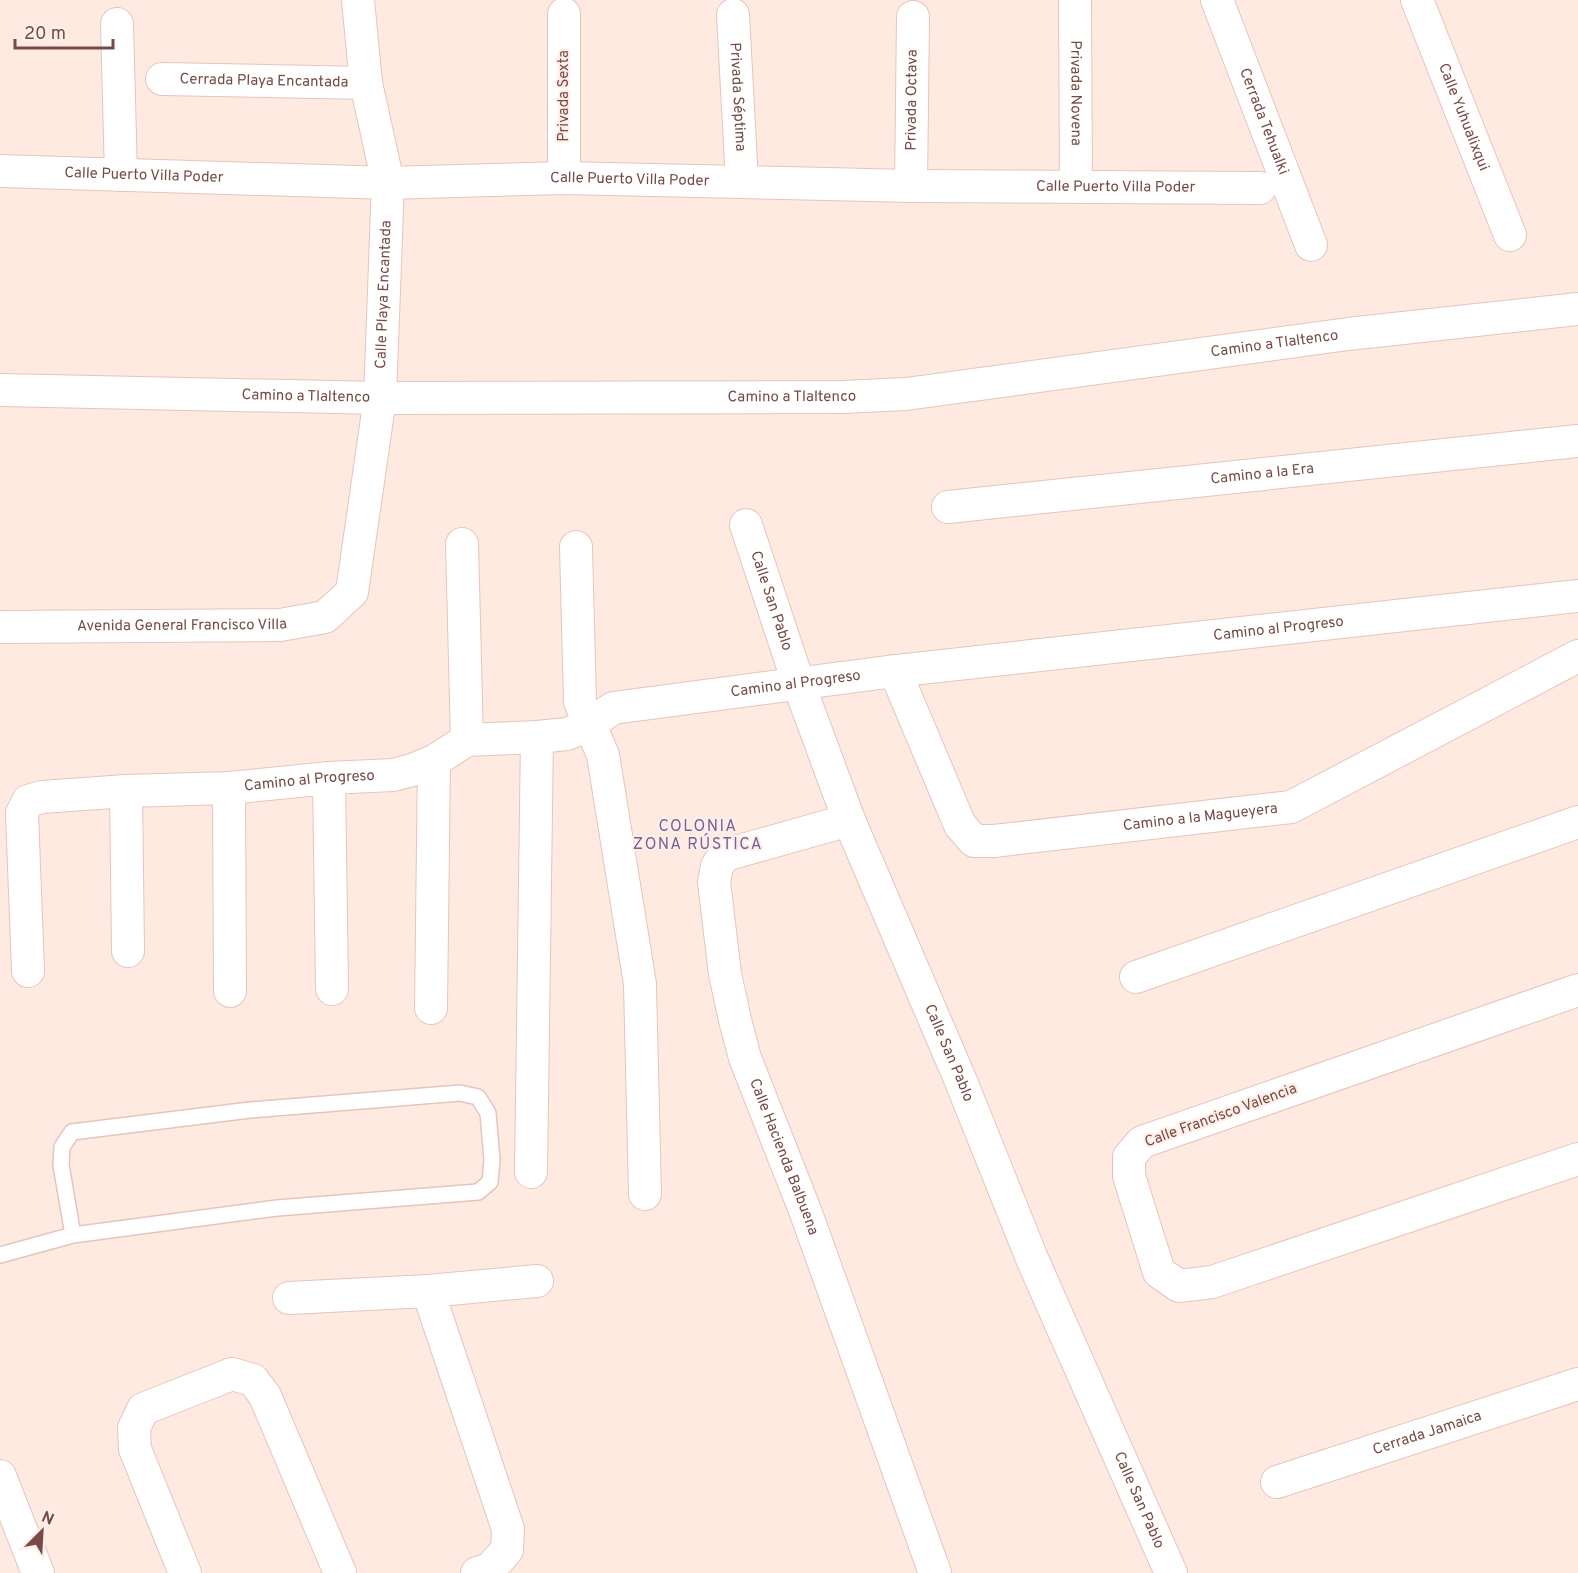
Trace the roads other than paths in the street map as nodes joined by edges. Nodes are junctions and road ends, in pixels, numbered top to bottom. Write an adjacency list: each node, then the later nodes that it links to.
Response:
1 (358, 0): 10 (street, Calle Playa Encantada)
2 (1075, 0): 17 (street, Privada Novena)
3 (1217, 0): 20 (street, Cerrada Tehualki)
4 (1417, 0): 19 (street, Calle Yuhualixqui)
5 (564, 14): 13 (street, Privada Sexta)
6 (733, 15): 14 (street, Privada Séptima)
7 (913, 17): 16 (street, Privada Octava)
8 (117, 24): 12 (street)
9 (162, 79): 10 (street, Cerrada Playa Encantada)
10 (366, 83): 15 (street, Calle Playa Encantada)
11 (0, 171): 12 (street, Calle Puerto Villa Poder)
12 (121, 175): 15 (street, Calle Puerto Villa Poder)
13 (564, 178): 14 (street, Calle Puerto Villa Poder); 15 (street, Calle Puerto Villa Poder)
14 (742, 182): 16 (street, Calle Puerto Villa Poder)
15 (388, 183): 23 (street, Calle Playa Encantada)
16 (911, 186): 17 (street, Calle Puerto Villa Poder)
17 (1076, 186): 18 (street, Calle Puerto Villa Poder)
18 (1260, 188)
19 (1510, 234)
20 (1311, 245)
21 (1578, 309): 23 (street, Camino a Tlaltenco)
22 (0, 390): 23 (street, Camino a Tlaltenco)
23 (380, 399): 29 (street, Calle Playa Encantada)
24 (1578, 441): 25 (street, Camino a la Era)
25 (948, 507)
26 (746, 525): 34 (street, Calle San Pablo)
27 (462, 544): 37 (street)
28 (576, 547): 35 (street)
29 (352, 592): 31 (street, Avenida General Francisco Villa)
30 (1578, 596): 33 (street, Camino al Progreso)
31 (0, 627)
32 (1578, 656): 33 (street, Camino a la Magueyera)
33 (895, 671): 34 (street, Camino al Progreso)
34 (798, 682): 35 (street, Camino al Progreso); 42 (street, Calle San Pablo)
35 (589, 725): 36 (street, Camino al Progreso); 53 (street)
36 (537, 737): 37 (street, Camino al Progreso); 52 (street)
37 (467, 740): 38 (street, Camino al Progreso)
38 (434, 761): 39 (street, Camino al Progreso); 50 (street)
39 (329, 778): 40 (street, Camino al Progreso); 47 (street)
40 (229, 788): 41 (street, Camino al Progreso); 49 (street)
41 (126, 791): 44 (street); 45 (street, Camino al Progreso)
42 (849, 820): 67 (street, Calle Hacienda Balbuena); 68 (street, Calle San Pablo)
43 (1578, 822): 46 (street)
44 (128, 951)
45 (28, 971)
46 (1137, 977)
47 (332, 989)
48 (1578, 990): 51 (street, Calle Francisco Valencia)
49 (230, 991)
50 (431, 1008)
51 (1578, 1159)
52 (531, 1172)
53 (645, 1194)
54 (73, 1235): 54 (lane); 55 (lane)
55 (0, 1255)
56 (537, 1281): 57 (street)
57 (428, 1291): 58 (street); 66 (street)
58 (289, 1298)
59 (1578, 1384): 61 (street, Cerrada Jamaica)
60 (0, 1476): 62 (street)
61 (1277, 1482)
62 (10, 1533): 63 (street)
63 (38, 1573)
64 (185, 1573): 65 (street)
65 (340, 1573)
66 (477, 1573)
67 (935, 1573)
68 (1171, 1573)

